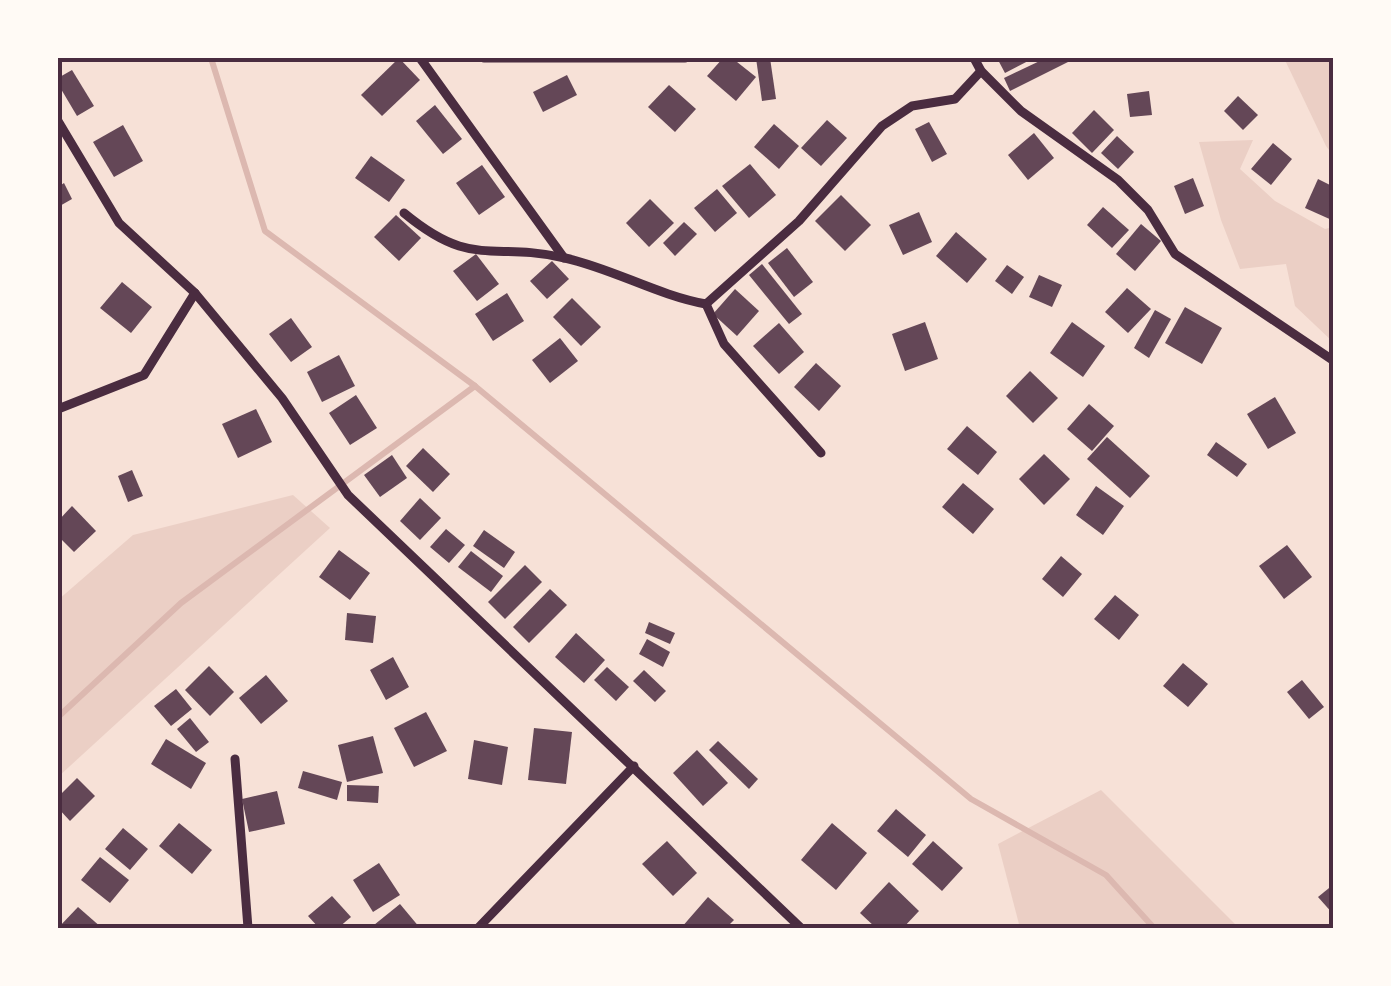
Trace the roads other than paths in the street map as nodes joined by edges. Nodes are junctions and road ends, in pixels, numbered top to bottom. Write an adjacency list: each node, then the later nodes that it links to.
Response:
1 (422, 58): 8 (street)
2 (484, 58): 3 (street)
3 (685, 58)
4 (974, 58): 5 (street)
5 (980, 70): 10 (street); 11 (street)
6 (58, 120): 9 (street)
7 (404, 214): 8 (street)
8 (564, 258): 10 (street)
9 (195, 293): 12 (street); 15 (street)
10 (706, 304): 13 (street)
11 (1334, 361)
12 (58, 409)
13 (821, 454)
14 (235, 759): 16 (street)
15 (634, 766): 17 (street); 18 (street)
16 (248, 928)
17 (478, 928)
18 (801, 928)

